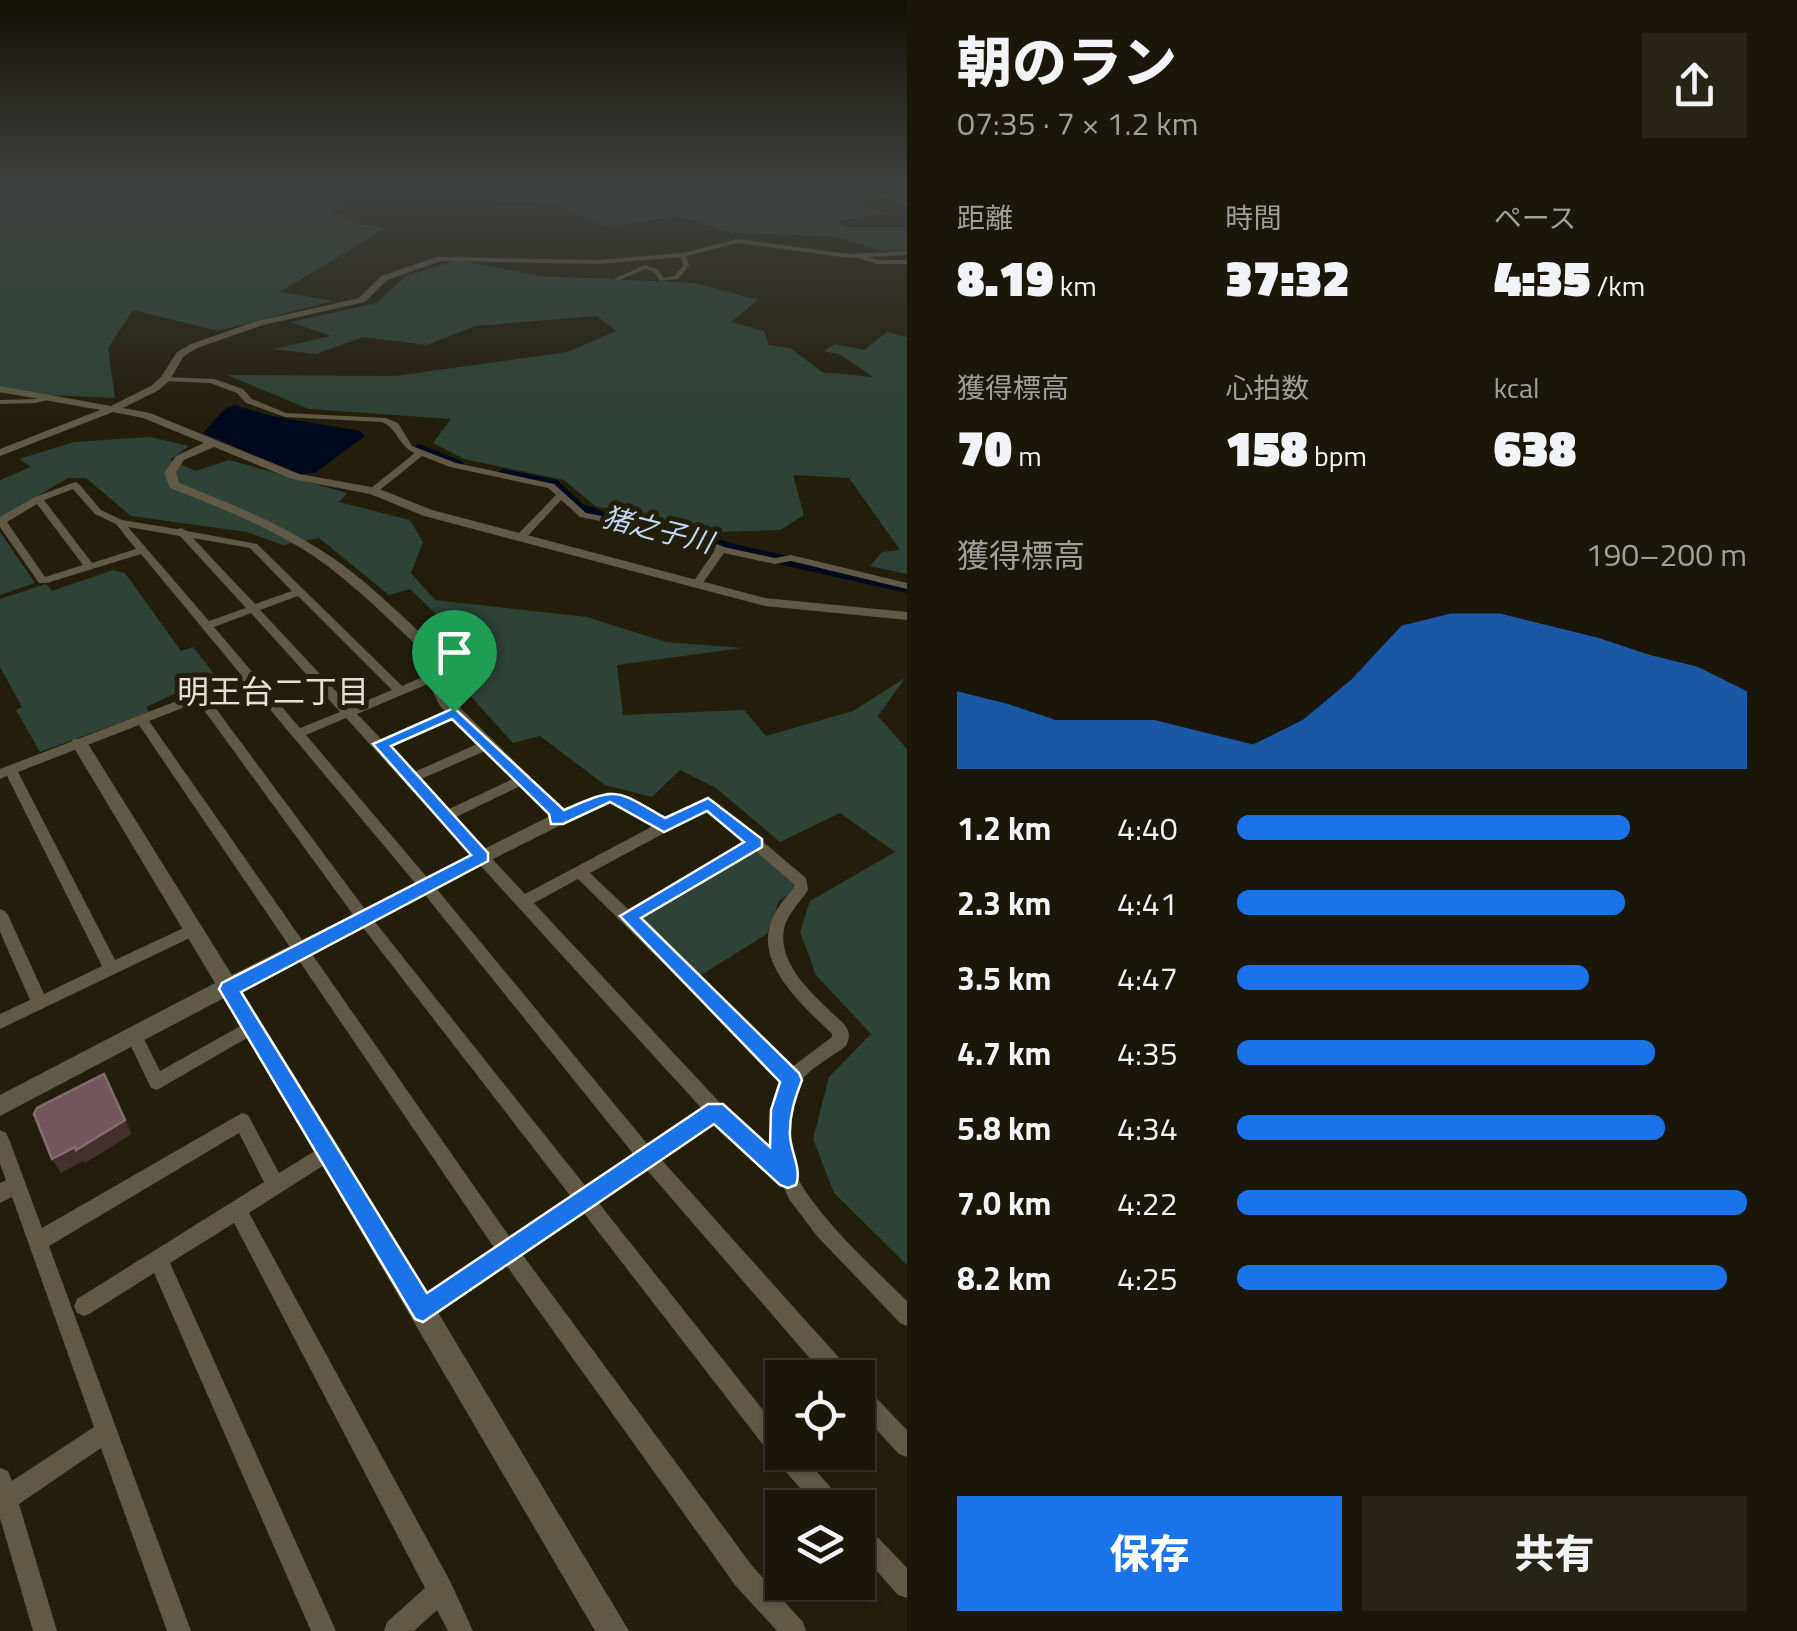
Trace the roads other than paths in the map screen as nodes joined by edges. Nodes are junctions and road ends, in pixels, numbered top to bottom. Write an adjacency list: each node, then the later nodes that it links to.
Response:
1 (425, 264): 4 (street)
2 (686, 264): 3 (street)
3 (617, 279)
4 (166, 379): 8 (street); 11 (street)
5 (0, 388): 6 (street)
6 (48, 397): 7 (street); 8 (street)
7 (0, 402)
8 (112, 409): 9 (street); 10 (street)
9 (214, 442): 12 (street); 28 (street)
10 (0, 453)
11 (420, 453): 12 (street); 13 (street)
12 (373, 491): 17 (street)
13 (559, 497): 17 (street); 18 (street)
14 (38, 499): 15 (street); 20 (street); 20 (street)
15 (119, 522): 16 (street); 19 (street)
16 (182, 531): 23 (street); 24 (street)
17 (520, 537): 21 (street)
18 (721, 549): 21 (street); 22 (street)
19 (143, 550): 20 (street); 26 (street)
20 (89, 566)
21 (696, 584): 25 (street)
22 (907, 586)
23 (301, 591): 24 (street); 29 (street)
24 (254, 608): 26 (street); 32 (street)
25 (907, 616)
26 (207, 626): 27 (street)
27 (250, 677): 30 (street); 34 (street)
28 (433, 677): 29 (street); 31 (street)
29 (400, 691): 32 (street)
30 (201, 698): 33 (street); 50 (street)
31 (454, 712): 36 (street); 37 (street)
32 (349, 713): 34 (street); 36 (street)
33 (142, 720): 35 (street); 53 (street)
34 (298, 734): 47 (street)
35 (79, 743): 38 (street); 52 (street)
36 (380, 744): 39 (street)
37 (488, 744): 39 (street); 40 (street)
38 (6, 772): 54 (street)
39 (412, 778): 41 (street)
40 (524, 779): 41 (street); 42 (street)
41 (447, 816): 45 (street)
42 (557, 820): 43 (street); 45 (street)
43 (664, 826): 44 (street); 46 (street)
44 (756, 843): 51 (street); 60 (street)
45 (482, 857): 47 (street); 48 (street)
46 (581, 873): 48 (street); 51 (street)
47 (426, 886): 50 (street); 65 (street)
48 (522, 902): 62 (street)
49 (0, 914): 56 (street)
50 (362, 916): 53 (street); 69 (street)
51 (629, 916): 60 (street)
52 (193, 930): 54 (street); 55 (street)
53 (302, 948): 55 (street); 72 (street)
54 (112, 969): 56 (street)
55 (229, 989): 58 (street); 59 (street)
56 (40, 1004): 57 (street)
57 (0, 1022)
58 (252, 1026): 59 (street); 64 (street)
59 (135, 1038): 61 (street)
60 (792, 1080): 66 (street)
61 (0, 1106)
62 (716, 1111): 65 (street); 66 (street)
63 (0, 1140): 68 (street)
64 (330, 1152): 67 (street); 75 (street)
65 (648, 1158): 69 (street); 77 (street)
66 (788, 1178): 76 (street)
67 (275, 1184): 70 (street); 71 (street)
68 (8, 1189): 71 (street)
69 (584, 1202): 72 (street); 79 (street)
70 (237, 1209): 73 (street); 87 (street)
71 (37, 1242): 80 (street)
72 (510, 1254): 75 (street); 94 (street)
73 (158, 1259): 74 (street); 90 (street)
74 (84, 1306)
75 (423, 1310): 93 (street)
76 (907, 1316)
77 (826, 1360)
78 (875, 1413): 81 (street)
79 (765, 1429)
80 (106, 1432): 84 (street); 89 (street)
81 (907, 1446)
82 (799, 1470): 83 (street)
83 (818, 1490)
84 (2, 1494): 88 (street)
85 (875, 1551): 86 (street)
86 (907, 1586)
87 (440, 1590): 91 (street); 92 (street)
88 (44, 1631)
89 (179, 1631)
90 (324, 1631)
91 (396, 1631)
92 (462, 1631)
93 (613, 1631)
94 (794, 1631)

